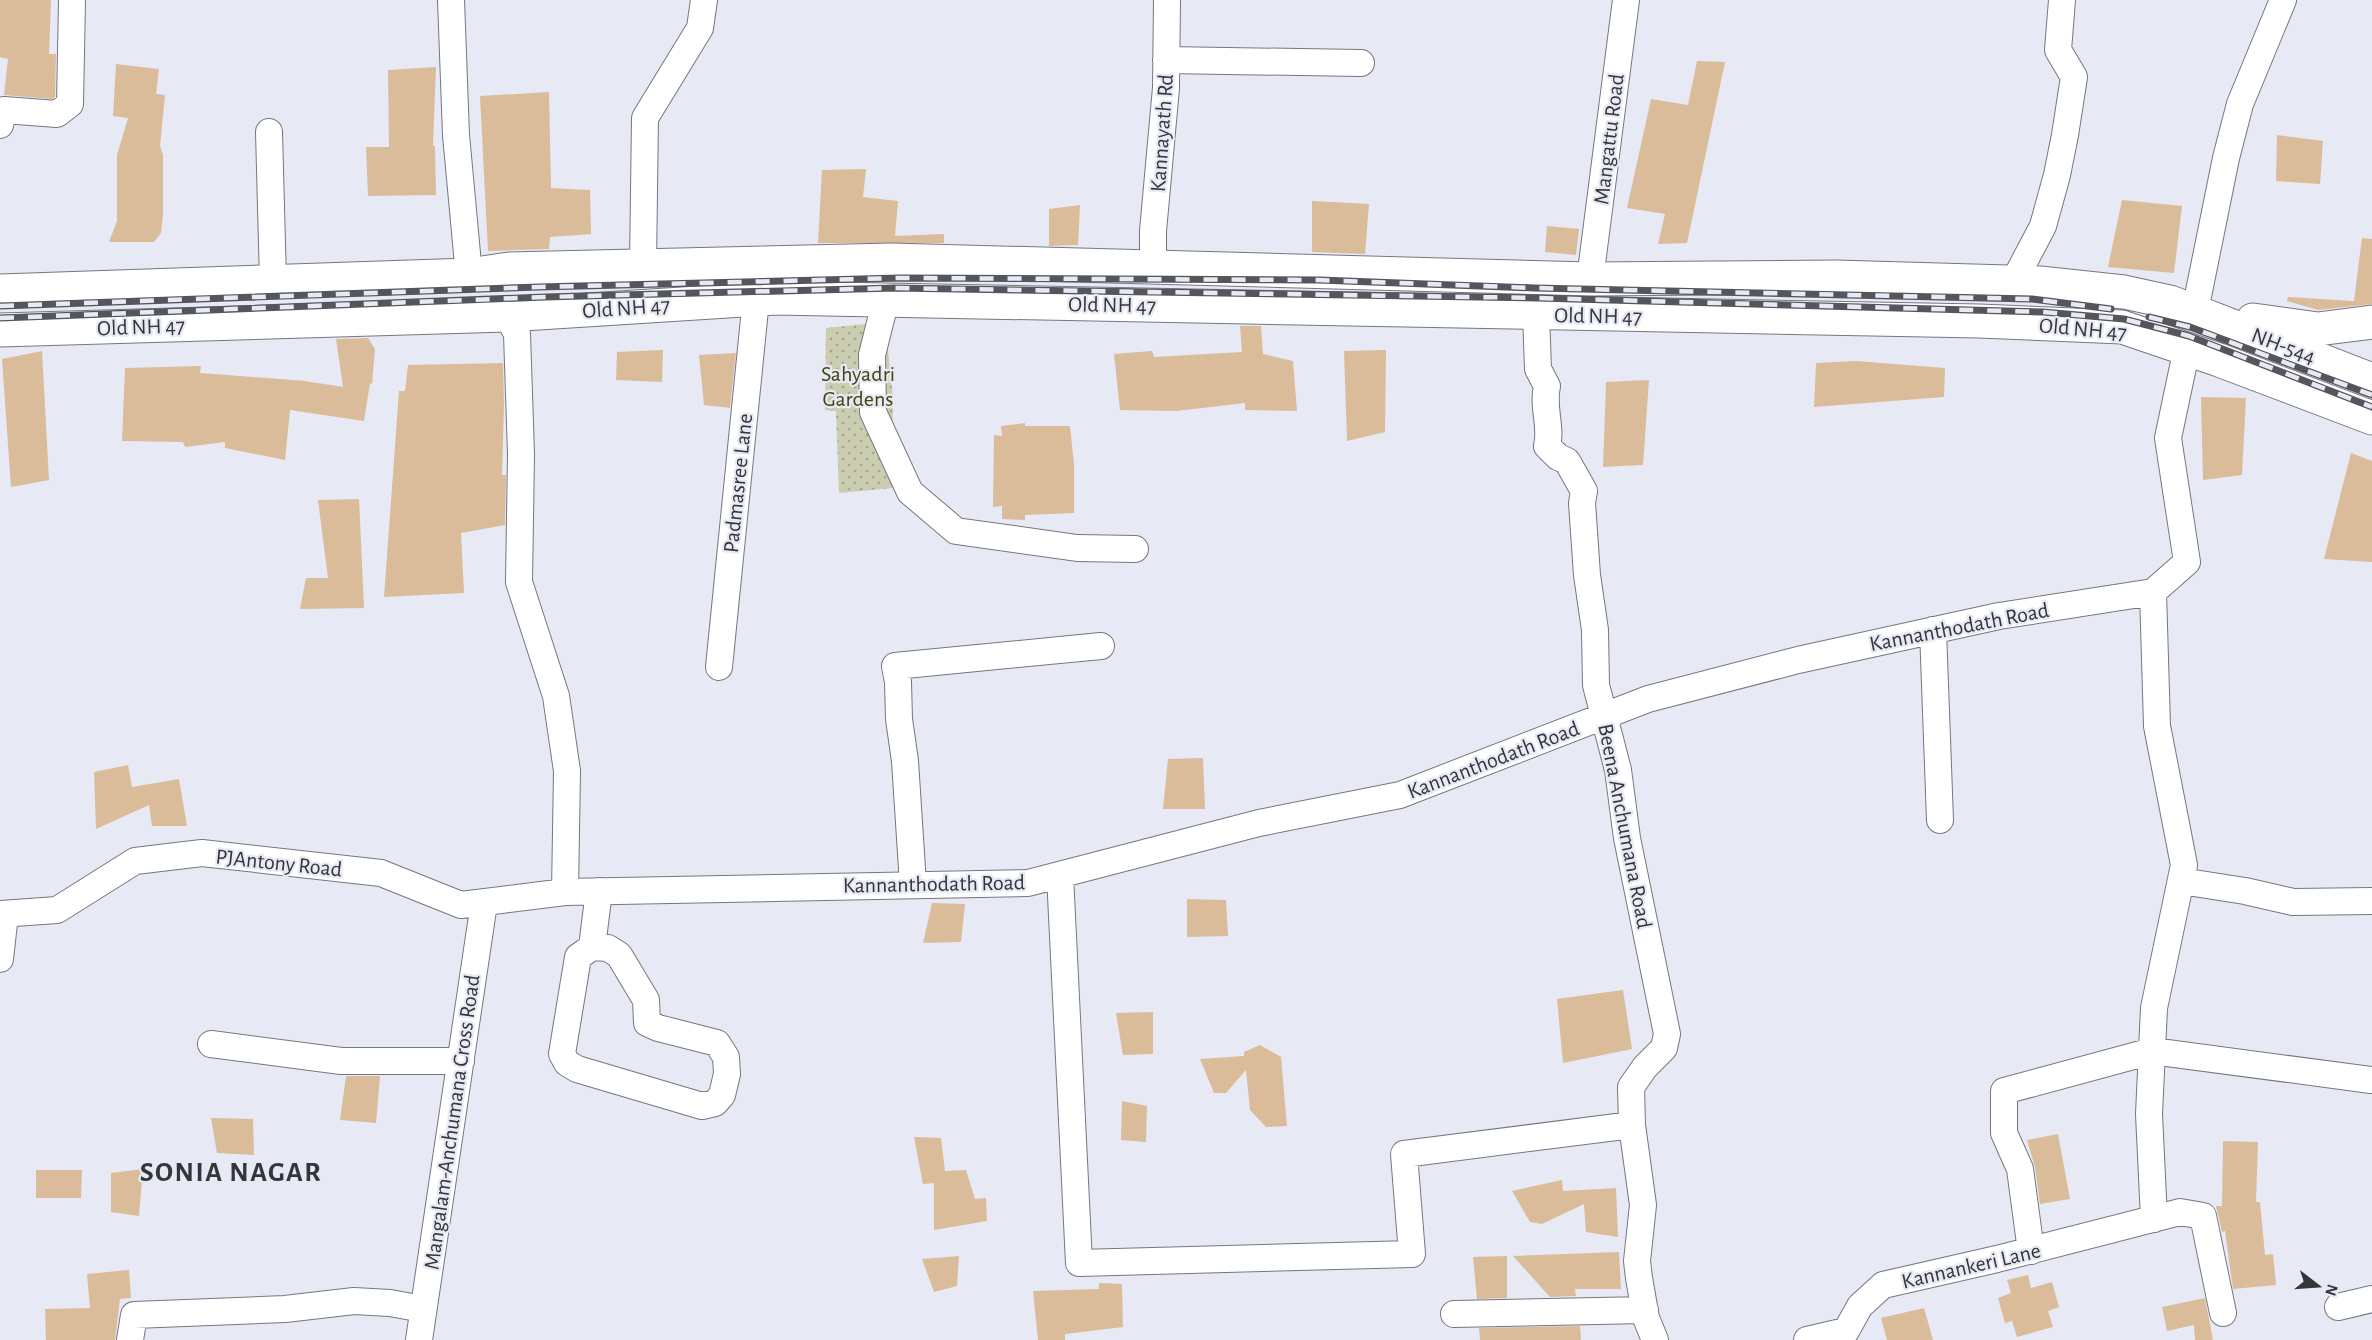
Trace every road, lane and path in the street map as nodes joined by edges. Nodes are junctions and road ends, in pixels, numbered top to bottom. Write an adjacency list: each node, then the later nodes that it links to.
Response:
1 (72, 0): 10 (street)
2 (451, 0): 15 (street)
3 (705, 0): 13 (street)
4 (1167, 0): 8 (street, Kannayath Rd)
5 (1626, 0): 17 (street, Mangattu Road)
6 (2062, 0): 19 (street)
7 (2283, 0): 23 (street)
8 (1166, 60): 9 (street); 14 (street, Kannayath Rd)
9 (1361, 63)
10 (0, 125)
11 (268, 132): 18 (street)
12 (778, 263): 13 (main road, Old NH 47); 14 (main road, Old NH 47); 21 (main road)
13 (643, 266): 15 (main road, Old NH 47)
14 (1153, 267): 17 (main road, Old NH 47)
15 (470, 275): 18 (main road, Old NH 47)
16 (1836, 277): 17 (main road, Old NH 47); 19 (main road, Old NH 47); 26 (main road)
17 (1590, 279)
18 (273, 281): 20 (main road, Old NH 47)
19 (2013, 283): 23 (main road, Old NH 47)
20 (0, 291)
21 (766, 299): 22 (main road, Old NH 47); 25 (main road, Old NH 47); 37 (street, Padmasree Lane)
22 (886, 299): 24 (main road, Old NH 47); 33 (street)
23 (2195, 311): 27 (main road); 31 (main road, NH-544)
24 (1536, 314): 26 (main road, Old NH 47); 38 (street, Beena Anchumana Road)
25 (507, 315): 28 (main road, Old NH 47); 44 (street)
26 (1835, 319): 29 (main road, Old NH 47)
27 (2372, 322)
28 (0, 330)
29 (2187, 348): 30 (main road, Old NH 47); 34 (street)
30 (2219, 360): 32 (main road, NH-544)
31 (2372, 380)
32 (2372, 418)
33 (1135, 549)
34 (2153, 592): 35 (street, Kannanthodath Road); 41 (street)
35 (1933, 630): 38 (street, Kannanthodath Road); 39 (street)
36 (1101, 646): 42 (street)
37 (719, 667)
38 (1605, 716): 40 (street, Kannanthodath Road); 54 (street, Beena Anchumana Road)
39 (1940, 820)
40 (1060, 875): 42 (street, Kannanthodath Road); 54 (street)
41 (2181, 881): 45 (street); 51 (street)
42 (913, 884): 43 (street, Kannanthodath Road)
43 (599, 891): 44 (street, Kannanthodath Road); 48 (street)
44 (565, 892): 46 (street, PJAntony Road)
45 (2372, 901)
46 (484, 903): 47 (street, PJAntony Road); 52 (street, Mangalam-Anchumana Cross Road)
47 (2, 914): 49 (street)
48 (592, 947): 48 (street)
49 (0, 959)
50 (211, 1044): 52 (street)
51 (2152, 1051): 53 (street); 55 (street); 56 (street)
52 (460, 1061): 59 (street, Mangalam-Anchumana Cross Road)
53 (2371, 1080)
54 (1632, 1125): 60 (street, Beena Anchumana Road)
55 (2154, 1218): 56 (street, Kannankeri Lane); 61 (street, Kannankeri Lane)
56 (2031, 1251): 66 (street, Kannankeri Lane)
57 (2372, 1299): 58 (street)
58 (2338, 1308)
59 (423, 1309): 63 (street); 64 (street, Mangalam-Anchumana Cross Road)
60 (1645, 1310): 62 (street); 65 (street, Beena Anchumana Road)
61 (2223, 1313)
62 (1454, 1314)
63 (130, 1340)
64 (419, 1340)
65 (1655, 1340)
66 (1807, 1340)

